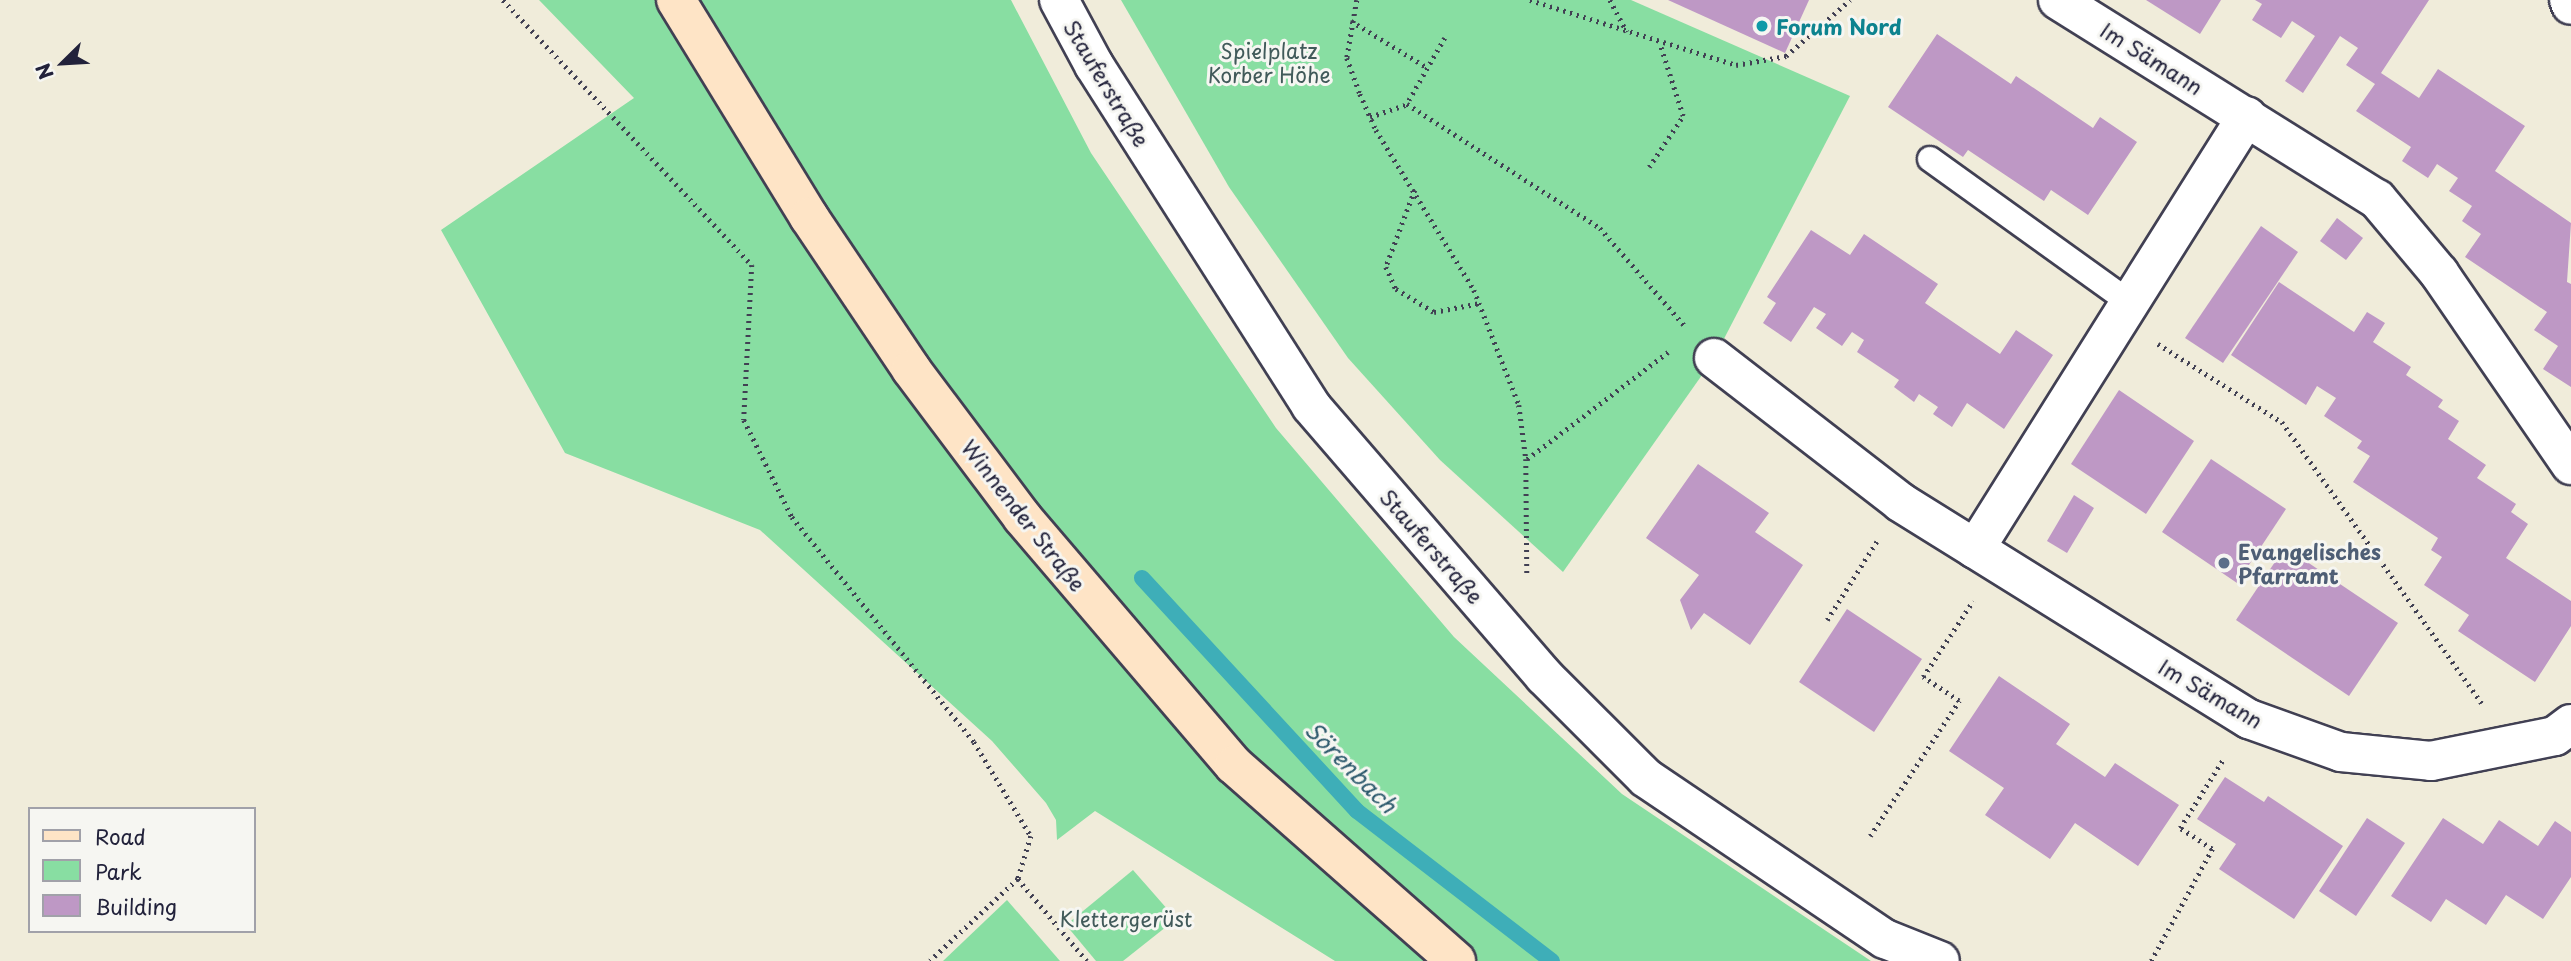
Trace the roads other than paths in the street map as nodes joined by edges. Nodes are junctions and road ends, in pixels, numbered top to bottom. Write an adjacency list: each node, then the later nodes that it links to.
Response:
1 (676, 0): 11 (street, Winnender Straße)
2 (1059, 0): 12 (street, Stauferstraße)
3 (2058, 0): 4 (street, Im Sämann)
4 (2247, 116): 6 (street); 8 (street, Im Sämann)
5 (1930, 159): 6 (lane)
6 (2127, 312): 9 (street)
7 (1703, 346): 9 (street, Im Sämann)
8 (2571, 465)
9 (1975, 549): 10 (street, Im Sämann)
10 (2566, 737)
11 (1456, 961)
12 (1940, 961)

